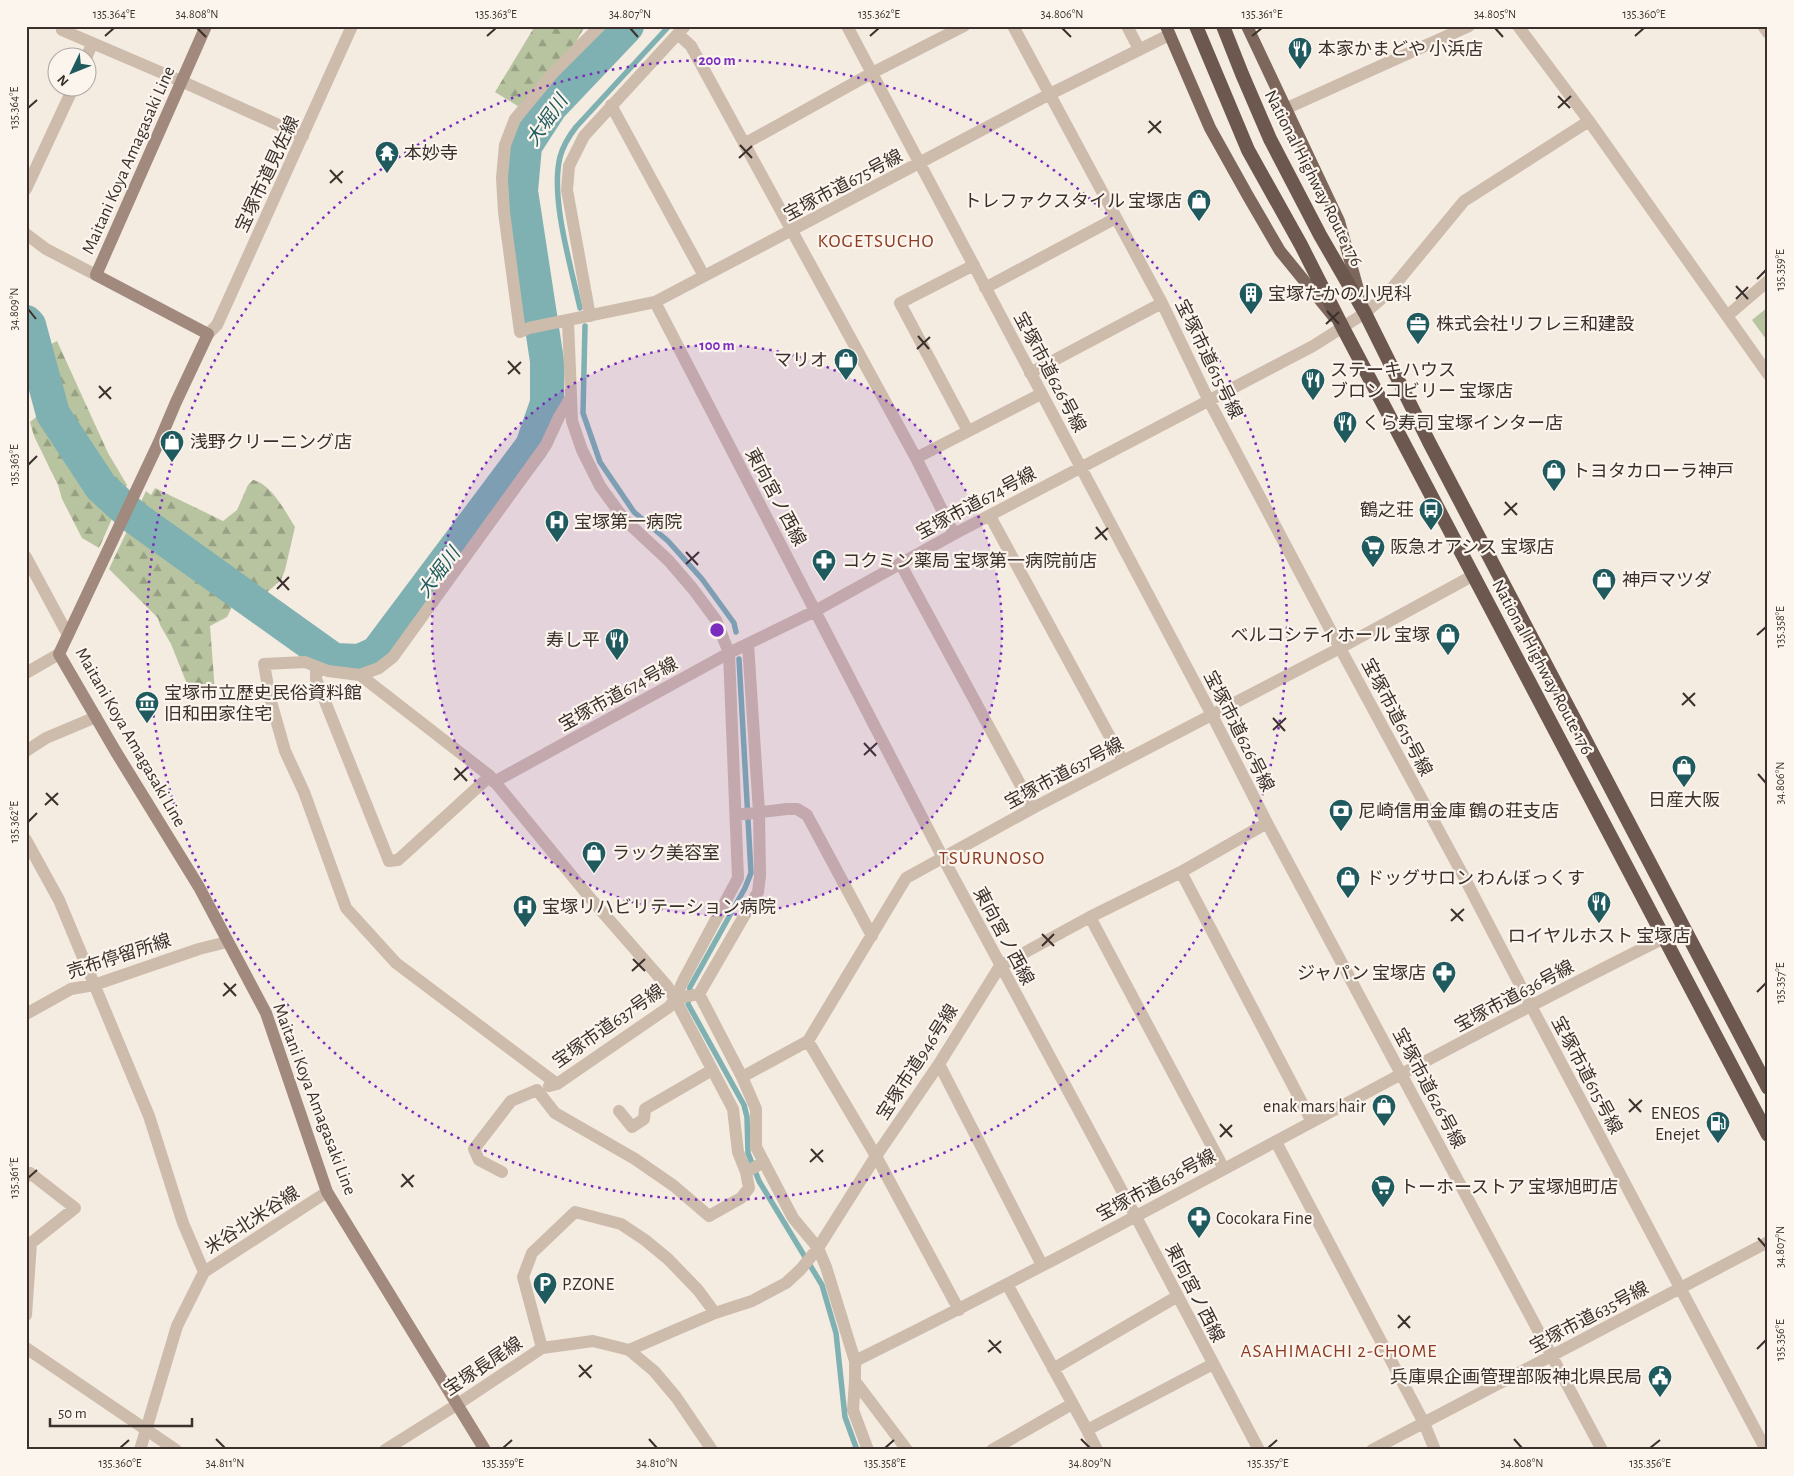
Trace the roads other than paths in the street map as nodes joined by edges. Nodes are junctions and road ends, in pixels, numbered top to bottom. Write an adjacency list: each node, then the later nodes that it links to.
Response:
1 (64, 26): 18 (street)
2 (206, 26): 22 (main road, Maitani Koya Amagasaki Line)
3 (352, 26): 28 (street, 宝塚市道見佐線)
4 (600, 26): 45 (street, 宝塚市道675号線)
5 (847, 26): 21 (street, 宝塚市道626号線)
6 (964, 26): 21 (street)
7 (1013, 26): 23 (street, 宝塚市道615号線)
8 (1127, 26): 20 (street)
9 (1196, 26): 46 (highway, National Highway Route 176)
10 (1223, 26): 42 (highway, National Highway Route 176)
11 (1247, 26): 26 (main road)
12 (1469, 26): 26 (street)
13 (1518, 26): 27 (street)
14 (1763, 26): 17 (street)
15 (682, 30): 25 (street); 29 (street)
16 (1168, 30): 20 (street, 宝塚市道675号線); 46 (main road)
17 (1768, 33)
18 (92, 44): 19 (street); 22 (street)
19 (90, 48)
20 (1139, 50): 23 (street, 宝塚市道675号線)
21 (872, 73): 29 (street); 30 (street, 宝塚市道626号線)
22 (181, 81): 28 (street); 36 (main road, Maitani Koya Amagasaki Line)
23 (1050, 94): 30 (street, 宝塚市道675号線); 32 (street, 宝塚市道615号線)
24 (68, 98): 31 (street)
25 (611, 105): 37 (street); 43 (street)
26 (1285, 109): 42 (main road)
27 (1589, 122): 42 (street, 宝塚市道674号線); 44 (street)
28 (303, 136): 47 (street, 宝塚市道見佐線)
29 (744, 144): 33 (street)
30 (920, 163): 33 (street, 宝塚市道675号線); 35 (street, 宝塚市道626号線)
31 (26, 189)
32 (1116, 218): 39 (street); 41 (street, 宝塚市道615号線)
33 (791, 231): 37 (street, 宝塚市道675号線); 54 (street)
34 (26, 234): 36 (street)
35 (974, 265): 39 (street, 宝塚市道626号線); 53 (street)
36 (96, 275): 47 (main road, Maitani Koya Amagasaki Line)
37 (704, 276): 40 (street, 宝塚市道675号線)
38 (1768, 281): 44 (street)
39 (985, 288): 48 (street, 宝塚市道626号線)
40 (655, 302): 43 (street, 宝塚市道675号線); 61 (street, 東向宮ノ西線)
41 (1162, 303): 48 (street); 52 (street, 宝塚市道615号線)
42 (1365, 313): 46 (street, 宝塚市道674号線); 82 (highway, National Highway Route 176)
43 (590, 316): 45 (street, 宝塚市道675号線)
44 (1727, 316): 49 (street)
45 (563, 322): 51 (street)
46 (1343, 328): 52 (street, 宝塚市道674号線); 60 (highway, National Highway Route 176)
47 (208, 334): 62 (main road, Maitani Koya Amagasaki Line)
48 (1030, 373): 50 (street, 宝塚市道626号線)
49 (1768, 374)
50 (1041, 394): 53 (street); 55 (street, 宝塚市道626号線)
51 (571, 397): 65 (street); 69 (street)
52 (1208, 399): 55 (street, 宝塚市道674号線); 64 (street, 宝塚市道615号線)
53 (968, 431): 54 (street)
54 (916, 458): 57 (street)
55 (1080, 469): 56 (street, 宝塚市道674号線); 70 (street, 宝塚市道626号線)
56 (990, 516): 57 (street, 宝塚市道674号線); 73 (street)
57 (954, 534): 59 (street, 宝塚市道674号線)
58 (26, 557): 62 (street)
59 (900, 564): 61 (street, 宝塚市道674号線); 75 (street)
60 (1474, 575): 64 (street, 宝塚市道637号線); 84 (highway, National Highway Route 176)
61 (815, 611): 63 (street, 宝塚市道674号線); 79 (street, 東向宮ノ西線)
62 (68, 635): 66 (main road, Maitani Koya Amagasaki Line)
63 (748, 644): 65 (street, 宝塚市道674号線); 76 (street)
64 (1340, 648): 70 (street, 宝塚市道637号線); 89 (street, 宝塚市道615号線)
65 (729, 653): 74 (street, 宝塚市道674号線); 76 (street)
66 (59, 654): 68 (street); 71 (main road, Maitani Koya Amagasaki Line)
67 (316, 667): 69 (street); 74 (street, 宝塚市道674号線); 96 (street)
68 (26, 673)
69 (360, 675): 74 (street)
70 (1212, 716): 73 (street, 宝塚市道637号線); 77 (street, 宝塚市道626号線)
71 (96, 717): 72 (street); 85 (main road, Maitani Koya Amagasaki Line)
72 (26, 751)
73 (1123, 761): 75 (street, 宝塚市道637号線)
74 (492, 779): 88 (street)
75 (1033, 808): 79 (street, 宝塚市道637号線)
76 (747, 814): 83 (street); 88 (street); 88 (street)
77 (1267, 823): 80 (street, 宝塚市道946号線); 94 (street, 宝塚市道626号線)
78 (26, 840): 87 (street)
79 (943, 858): 83 (street, 宝塚市道637号線); 86 (street, 東向宮ノ西線)
80 (1180, 872): 81 (street, 宝塚市道946号線); 100 (street)
81 (1090, 916): 86 (street, 宝塚市道946号線); 105 (street)
82 (1684, 928): 84 (street, 宝塚市道636号線); 97 (highway, National Highway Route 176)
83 (872, 936): 91 (street, 宝塚市道637号線)
84 (1664, 938): 89 (street, 宝塚市道636号線); 101 (highway, National Highway Route 176)
85 (227, 942): 87 (street, 売布停留所線); 108 (main road, Maitani Koya Amagasaki Line)
86 (1000, 966): 92 (street, 宝塚市道946号線); 109 (street, 東向宮ノ西線)
87 (94, 985): 90 (street, 売布停留所線); 113 (street)
88 (688, 996): 93 (street); 95 (street); 96 (street, 宝塚市道637号線)
89 (1531, 1006): 94 (street, 宝塚市道636号線); 115 (street, 宝塚市道615号線)
90 (26, 1014)
91 (808, 1041): 95 (street); 103 (street)
92 (939, 1064): 103 (street, 宝塚市道946号線); 112 (street)
93 (712, 1070): 99 (street); 104 (street)
94 (1402, 1075): 100 (street, 宝塚市道636号線); 123 (street, 宝塚市道626号線)
95 (742, 1077): 104 (street)
96 (557, 1084): 98 (street, 宝塚市道637号線)
97 (1768, 1088)
98 (537, 1090): 104 (street); 106 (street, 宝塚市道637号線)
99 (619, 1112)
100 (1312, 1122): 102 (street, 宝塚市道636号線)
101 (1768, 1135)
102 (1276, 1142): 105 (street, 宝塚市道636号線); 130 (street)
103 (876, 1156): 111 (street, 宝塚市道946号線); 117 (street)
104 (754, 1167): 111 (street)
105 (1224, 1169): 109 (street, 宝塚市道636号線)
106 (502, 1172)
107 (26, 1177): 119 (street)
108 (327, 1192): 113 (street, 米谷北米谷線); 128 (main road, Maitani Koya Amagasaki Line)
109 (1135, 1215): 112 (street, 宝塚市道636号線); 116 (street, 東向宮ノ西線)
110 (1768, 1242): 115 (street, 宝塚市道635号線)
111 (816, 1252): 118 (street, 宝塚市道946号線); 124 (street)
112 (1042, 1265): 114 (street, 宝塚市道636号線)
113 (204, 1272): 132 (street, 米谷北米谷線)
114 (1006, 1284): 117 (street, 宝塚市道636号線); 126 (street)
115 (1681, 1288): 123 (street, 宝塚市道635号線); 146 (street, 宝塚市道615号線)
116 (1178, 1296): 125 (street, 東向宮ノ西線); 126 (street)
117 (959, 1310): 124 (street, 宝塚市道636号線)
118 (715, 1313): 121 (street); 122 (street, 宝塚市道946号線)
119 (26, 1315)
120 (26, 1348): 132 (street)
121 (542, 1348): 122 (street, 宝塚長尾線); 128 (street, 宝塚長尾線)
122 (629, 1350): 137 (street, 宝塚長尾線)
123 (1553, 1356): 130 (street, 宝塚市道635号線); 145 (street, 宝塚市道626号線)
124 (855, 1361): 127 (street)
125 (1213, 1364): 131 (street); 142 (street, 東向宮ノ西線)
126 (1053, 1369): 129 (street)
127 (855, 1381): 138 (street); 139 (street)
128 (458, 1404): 135 (street, 宝塚長尾線); 136 (main road, Maitani Koya Amagasaki Line)
129 (1072, 1404): 131 (street); 140 (street)
130 (1424, 1423): 143 (street, 宝塚市道635号線); 144 (street)
131 (1087, 1430): 141 (street)
132 (146, 1431): 133 (street, 米谷北米谷線); 134 (street)
133 (140, 1450)
134 (176, 1450)
135 (386, 1450)
136 (485, 1450)
137 (712, 1450)
138 (868, 1450)
139 (907, 1450)
140 (992, 1450)
141 (1097, 1450)
142 (1258, 1450)
143 (1372, 1450)
144 (1435, 1450)
145 (1602, 1450)
146 (1766, 1450)

